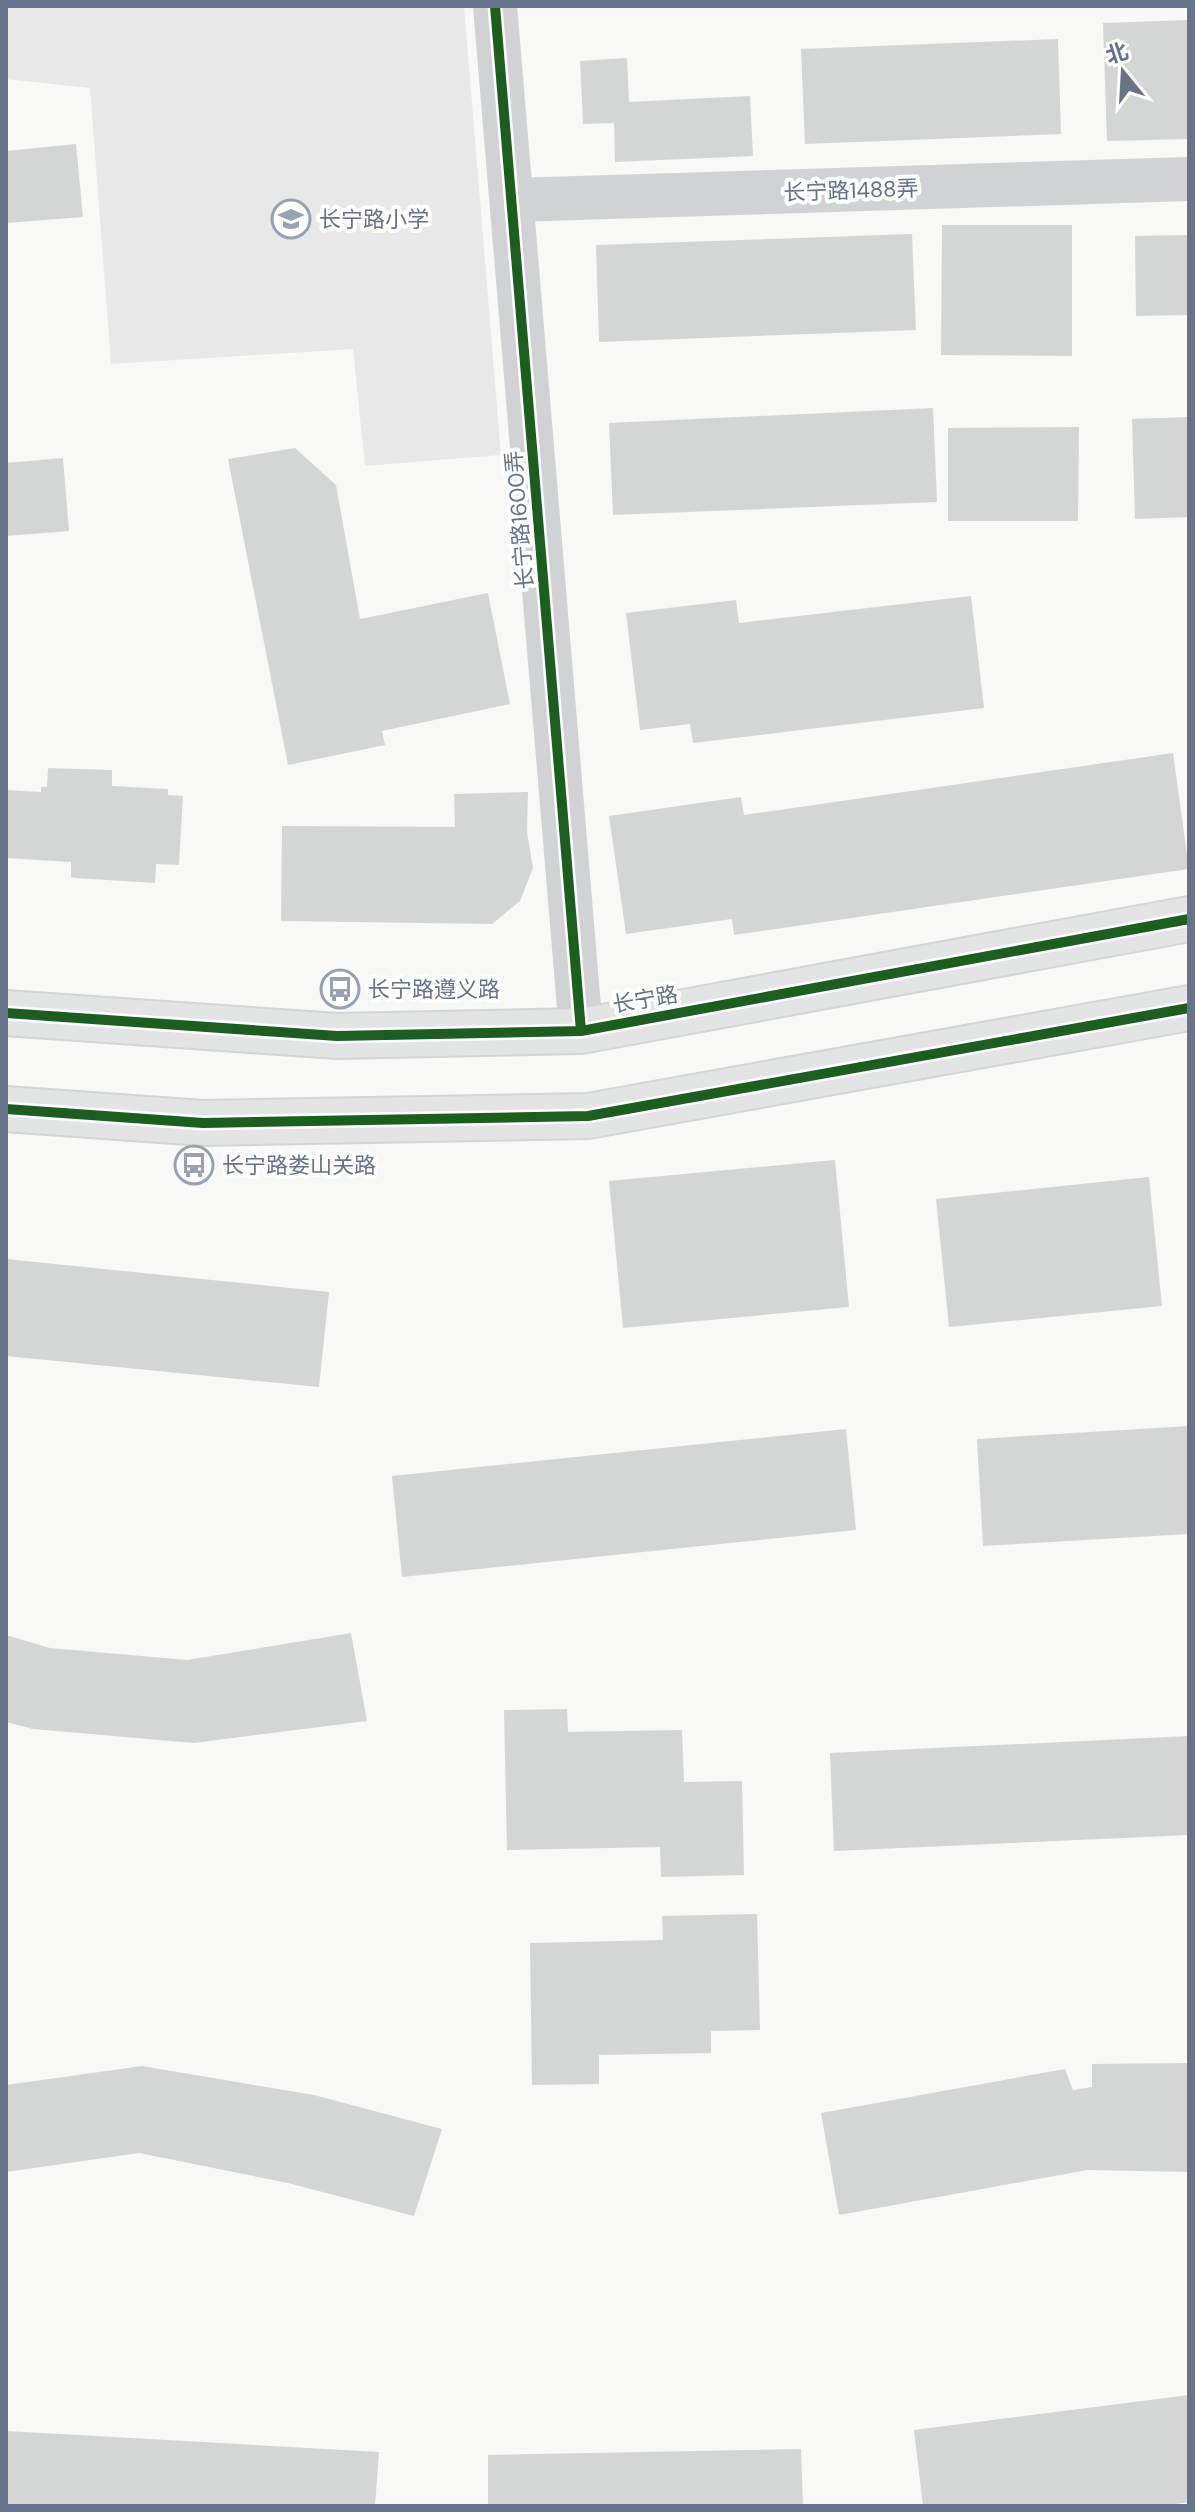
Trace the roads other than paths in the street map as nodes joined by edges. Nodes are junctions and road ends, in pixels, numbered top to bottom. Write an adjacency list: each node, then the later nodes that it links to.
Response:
1 (495, 6): 3 (street, 长宁路1600弄)
2 (1189, 179): 3 (street, 长宁路1488弄)
3 (512, 200): 7 (street, 长宁路1600弄)
4 (1189, 919): 7 (main road, 长宁路)
5 (1189, 1008): 8 (main road)
6 (6, 1013): 7 (main road, 长宁路)
7 (581, 1031)
8 (6, 1109)

